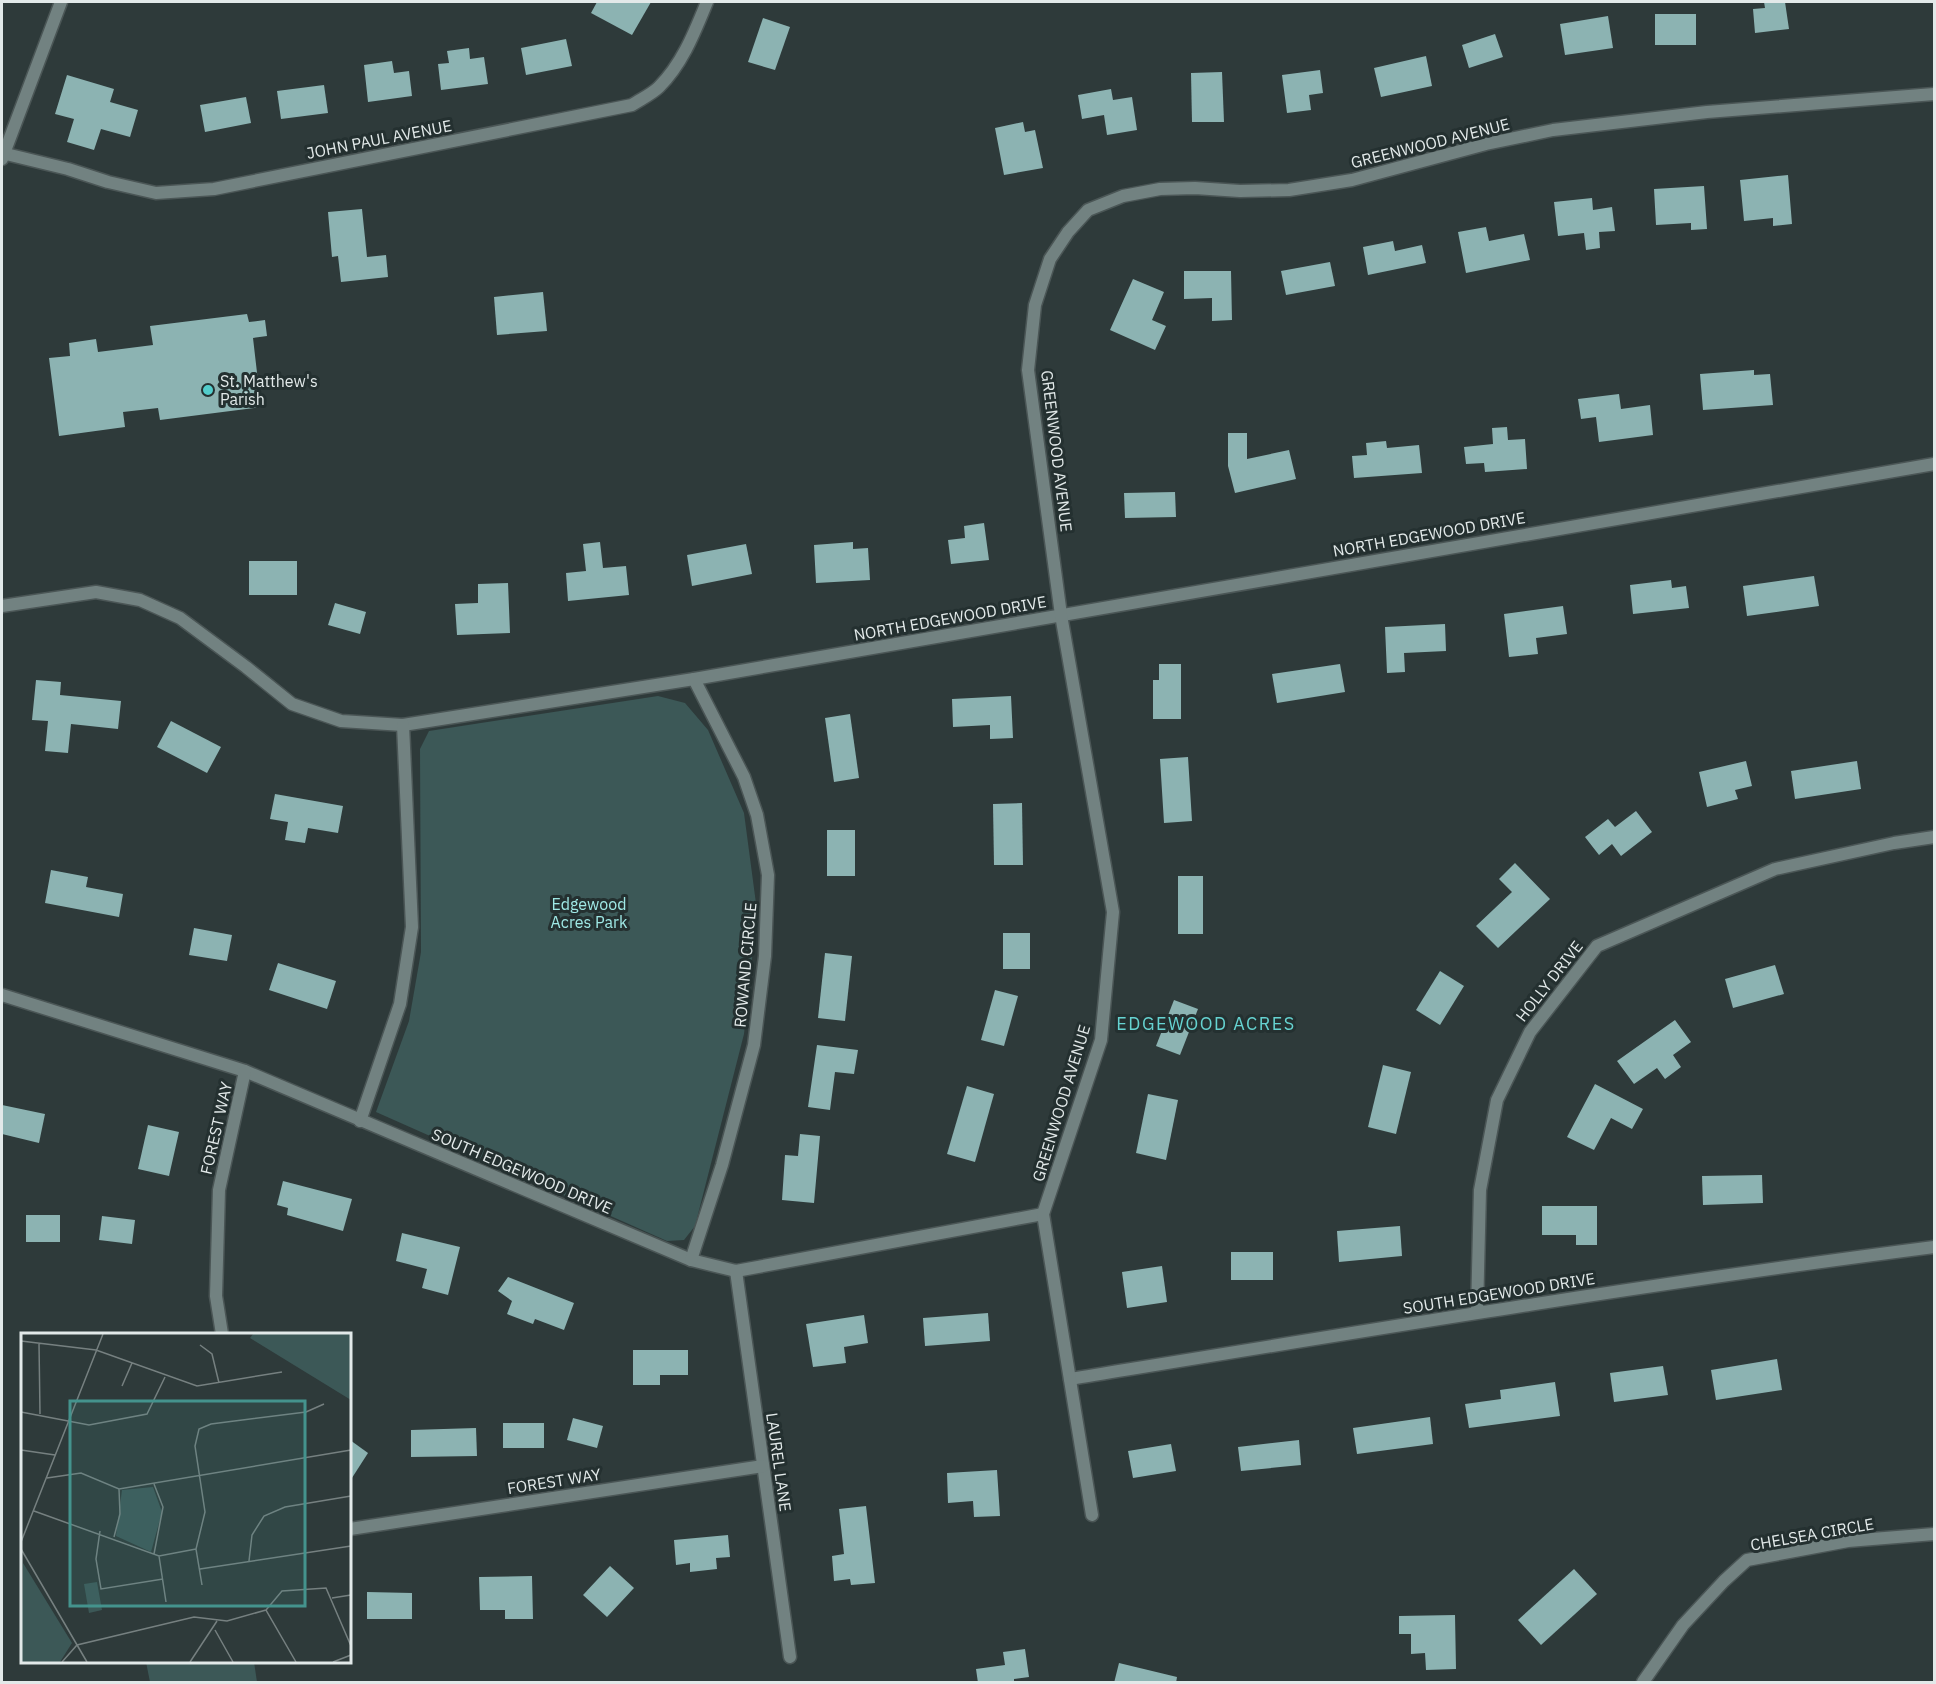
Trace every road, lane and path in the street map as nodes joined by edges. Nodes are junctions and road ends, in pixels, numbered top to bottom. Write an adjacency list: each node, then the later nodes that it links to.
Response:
1 (61, 2): 4 (street)
2 (707, 2): 4 (street, JOHN PAUL AVENUE)
3 (1935, 94): 7 (street, GREENWOOD AVENUE)
4 (2, 155)
5 (1935, 464): 7 (street, NORTH EDGEWOOD DRIVE)
6 (2, 606): 9 (street, NORTH EDGEWOOD DRIVE)
7 (1061, 615): 8 (street, NORTH EDGEWOOD DRIVE); 14 (street, GREENWOOD AVENUE)
8 (694, 679): 9 (street, NORTH EDGEWOOD DRIVE); 16 (street, ROWAND CIRCLE)
9 (403, 725): 13 (street)
10 (1935, 837): 18 (street, HOLLY DRIVE)
11 (2, 995): 12 (street, SOUTH EDGEWOOD DRIVE)
12 (245, 1071): 13 (street, SOUTH EDGEWOOD DRIVE); 19 (street, FOREST WAY)
13 (360, 1121): 16 (street, SOUTH EDGEWOOD DRIVE)
14 (1043, 1214): 17 (street, SOUTH EDGEWOOD DRIVE); 20 (street, GREENWOOD AVENUE)
15 (1935, 1247): 18 (street, SOUTH EDGEWOOD DRIVE)
16 (691, 1260): 17 (street, SOUTH EDGEWOOD DRIVE)
17 (736, 1271): 21 (street, LAUREL LANE)
18 (1477, 1312): 20 (street, SOUTH EDGEWOOD DRIVE)
19 (222, 1333)
20 (1070, 1379): 22 (street, GREENWOOD AVENUE)
21 (764, 1466): 23 (street, FOREST WAY); 25 (street, LAUREL LANE)
22 (1092, 1515)
23 (351, 1529)
24 (1935, 1534): 26 (street, CHELSEA CIRCLE)
25 (790, 1657)
26 (1643, 1683)

